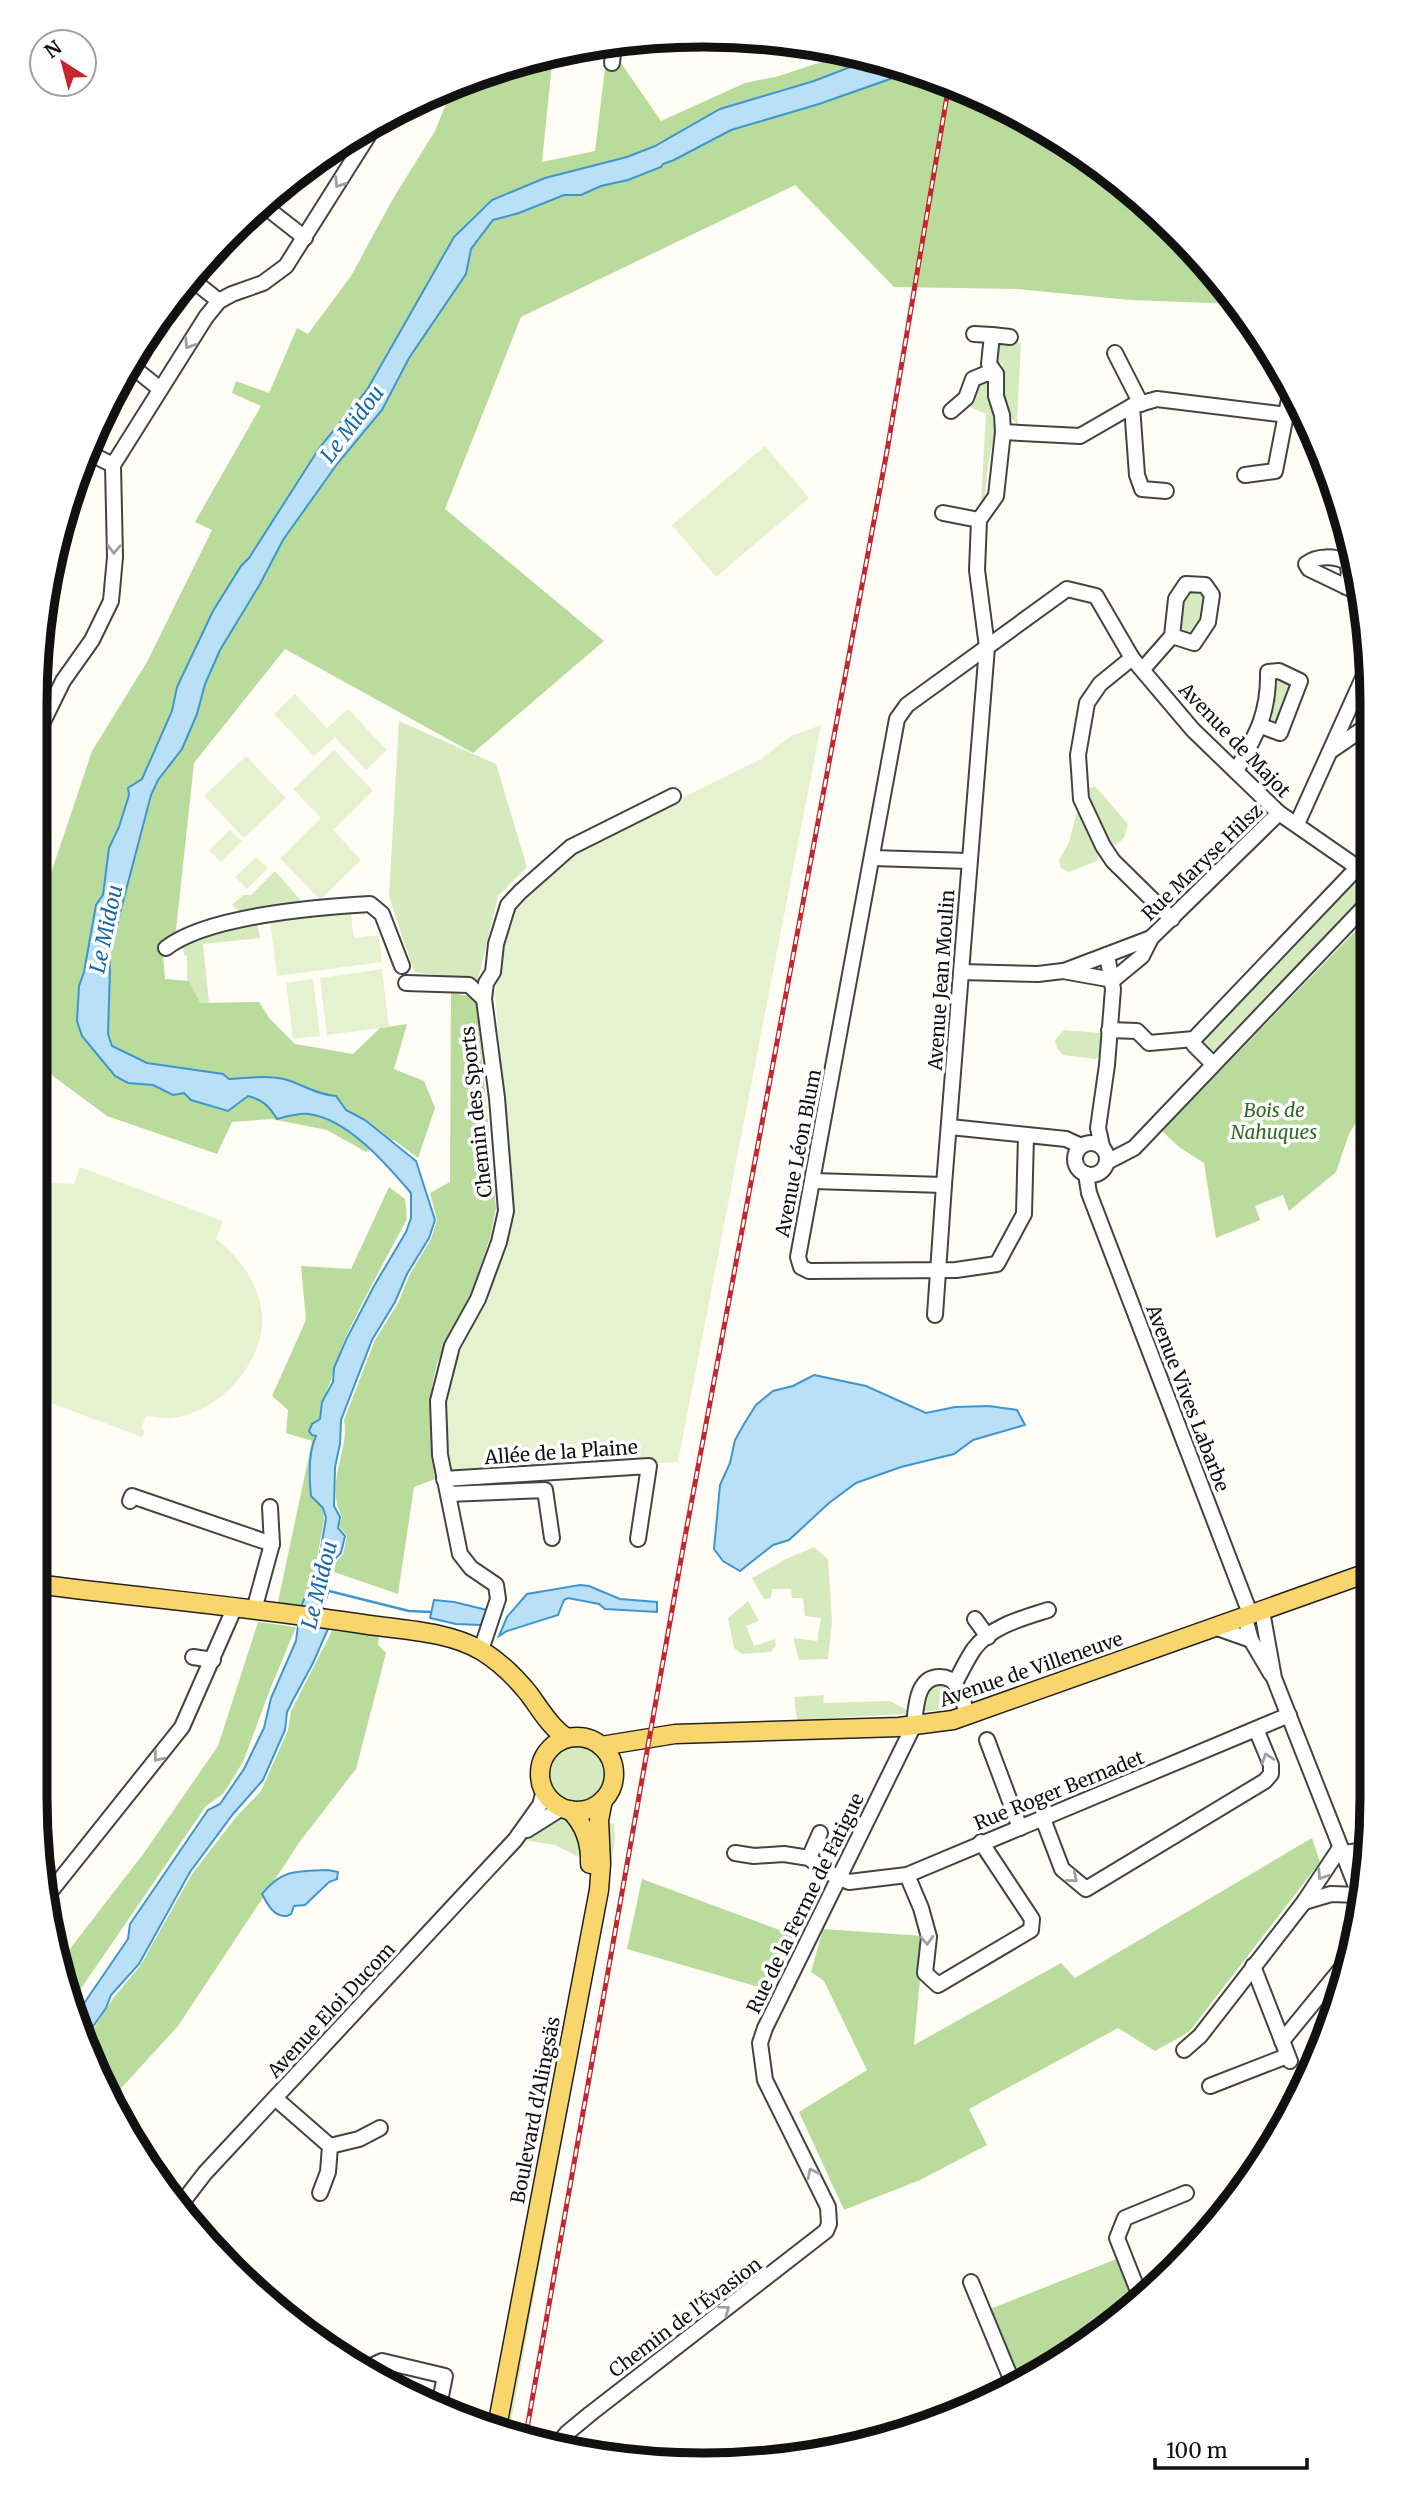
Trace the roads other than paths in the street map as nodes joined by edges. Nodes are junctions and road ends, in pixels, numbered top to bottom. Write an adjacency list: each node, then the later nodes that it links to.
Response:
1 (613, 54): 2 (street)
2 (612, 63)
3 (353, 149): 5 (street, one-way to 5)
4 (270, 211): 5 (street)
5 (304, 237): 7 (street)
6 (199, 285): 7 (street)
7 (219, 301): 14 (street, one-way to 14)
8 (974, 334): 9 (street)
9 (992, 335): 10 (street); 13 (street)
10 (1010, 337)
11 (1115, 353): 15 (street)
12 (137, 371): 14 (street)
13 (996, 374): 16 (street); 19 (street)
14 (160, 389): 21 (street)
15 (1136, 405): 17 (street); 19 (street); 23 (street)
16 (951, 411)
17 (1292, 413)
18 (1293, 414): 22 (street)
19 (1003, 432): 25 (street)
20 (95, 456): 21 (street)
21 (113, 465): 33 (street, one-way to 33)
22 (1245, 475)
23 (1166, 491)
24 (943, 513): 25 (street)
25 (979, 520): 29 (street, Avenue Jean Moulin)
26 (1346, 587): 27 (street)
27 (1349, 588)
28 (1172, 636): 31 (street)
29 (987, 647): 30 (street, Avenue de Majot); 41 (street, Avenue Léon Blum); 42 (street, Avenue Jean Moulin)
30 (1132, 658): 31 (street, Avenue de Majot); 46 (street)
31 (1143, 669): 37 (street, Avenue de Majot)
32 (1360, 700): 36 (street)
33 (47, 714)
34 (1261, 726): 37 (street)
35 (1360, 731): 36 (street)
36 (1331, 750): 40 (street)
37 (1236, 771): 39 (street, Avenue de Majot)
38 (673, 796): 55 (street, Chemin des Sports)
39 (1279, 813): 40 (street, Avenue de Majot); 46 (street, Rue Maryse Hilsz)
40 (1297, 824): 43 (street, Avenue de Majot)
41 (872, 858): 42 (street); 62 (street, Avenue Léon Blum)
42 (969, 860): 52 (street, Avenue Jean Moulin)
43 (1360, 870)
44 (1360, 873): 57 (street)
45 (1360, 911): 58 (street)
46 (1172, 919): 47 (street, Rue Maryse Hilsz)
47 (1151, 938): 49 (street, Rue Maryse Hilsz); 53 (street, Rue Maryse Hilsz)
48 (166, 948): 50 (street)
49 (1107, 955): 51 (street, Rue Maryse Hilsz); 53 (street)
50 (402, 966)
51 (1063, 971): 52 (street, Rue Maryse Hilsz); 53 (street, Rue Maryse Hilsz)
52 (961, 972): 59 (street, Avenue Jean Moulin)
53 (1113, 980): 56 (street)
54 (406, 983): 55 (street)
55 (484, 999): 66 (street, Chemin des Sports)
56 (1109, 1030): 57 (street); 61 (street)
57 (1194, 1039): 58 (street)
58 (1213, 1064): 61 (street)
59 (950, 1128): 60 (street); 63 (street, Avenue Jean Moulin)
60 (1026, 1136): 61 (street); 64 (street, Avenue Léon Blum)
61 (1093, 1157): 78 (street, Avenue Vives Labarbe)
62 (813, 1181): 63 (street); 64 (street, Avenue Léon Blum)
63 (944, 1185): 64 (street, Avenue Jean Moulin)
64 (938, 1270): 65 (street, Avenue Jean Moulin)
65 (936, 1315)
66 (444, 1479): 67 (street, Chemin des Sports); 71 (street, Allée de la Plaine)
67 (448, 1494): 70 (street); 83 (street, Chemin des Sports)
68 (130, 1501): 72 (street)
69 (270, 1507): 72 (street)
70 (552, 1538)
71 (638, 1539)
72 (272, 1544): 77 (street)
73 (1360, 1576): 78 (main road, Avenue de Villeneuve)
74 (47, 1586): 75 (main road)
75 (234, 1609): 77 (main road); 85 (street)
76 (1048, 1610): 81 (street)
77 (254, 1611): 83 (main road)
78 (1253, 1615): 80 (main road, Avenue de Villeneuve); 82 (street); 86 (street)
79 (975, 1619): 81 (street)
80 (1217, 1628): 82 (street); 92 (main road, Avenue de Villeneuve)
81 (988, 1637): 87 (street)
82 (1251, 1640): 86 (street)
83 (481, 1650): 89 (main road)
84 (193, 1657): 85 (street)
85 (213, 1660): 88 (street)
86 (1274, 1678): 90 (street)
87 (955, 1683): 92 (street); 93 (street, Rue de la Ferme de Fatigue)
88 (195, 1700): 91 (street); 116 (street, one-way to 116)
89 (533, 1700): 96 (main road); 99 (main road)
90 (1289, 1715): 94 (street, Rue Roger Bernadet); 109 (street)
91 (176, 1716)
92 (968, 1716): 93 (main road, Avenue de Villeneuve)
93 (914, 1726): 95 (main road, Avenue de Villeneuve); 114 (street, Rue de la Ferme de Fatigue)
94 (1256, 1729): 104 (street, Rue Roger Bernadet); 104 (street, one-way to 94)
95 (650, 1736): 98 (main road, Avenue de Villeneuve); 100 (main road, Avenue de Villeneuve)
96 (567, 1738): 98 (main road); 99 (main road)
97 (987, 1740): 105 (street)
98 (601, 1745): 100 (main road)
99 (548, 1750): 101 (main road)
100 (612, 1763): 102 (main road)
101 (544, 1791): 103 (main road); 107 (street, Avenue Eloi Ducom)
102 (603, 1800): 103 (main road); 137 (main road, Boulevard d'Alingsäs)
103 (566, 1809): 107 (street, Avenue Eloi Ducom); 136 (main road, Boulevard d'Alingsäs)
104 (1043, 1819): 105 (street, Rue Roger Bernadet)
105 (1020, 1828): 108 (street, Rue Roger Bernadet)
106 (820, 1833): 112 (street)
107 (515, 1840): 124 (street, Avenue Eloi Ducom)
108 (981, 1842): 113 (street, Rue Roger Bernadet); 113 (street, one-way to 108)
109 (1341, 1850): 110 (street); 115 (street); 118 (street, one-way to 118)
110 (1357, 1850)
111 (735, 1853): 112 (street)
112 (809, 1858): 114 (street)
113 (907, 1875): 114 (street, Rue Roger Bernadet)
114 (840, 1878): 130 (street, Rue de la Ferme de Fatigue, one-way to 114)
115 (1354, 1879)
116 (54, 1887)
117 (1352, 1893): 118 (street)
118 (1304, 1902): 119 (street)
119 (1253, 1966): 121 (street); 122 (street)
120 (1333, 1978): 121 (street)
121 (1282, 2041): 123 (street)
122 (1184, 2050)
123 (1210, 2086)
124 (275, 2098): 126 (street); 129 (street, Avenue Eloi Ducom)
125 (380, 2128): 126 (street)
126 (330, 2146): 127 (street)
127 (320, 2193)
128 (1186, 2193): 132 (street)
129 (185, 2199)
130 (830, 2216): 138 (street, Chemin de l'Évasion, one-way to 130)
131 (971, 2282): 134 (street)
132 (1137, 2289)
133 (374, 2364): 135 (street)
134 (1010, 2377)
135 (441, 2398)
136 (491, 2417)
137 (498, 2420)
138 (564, 2437)

